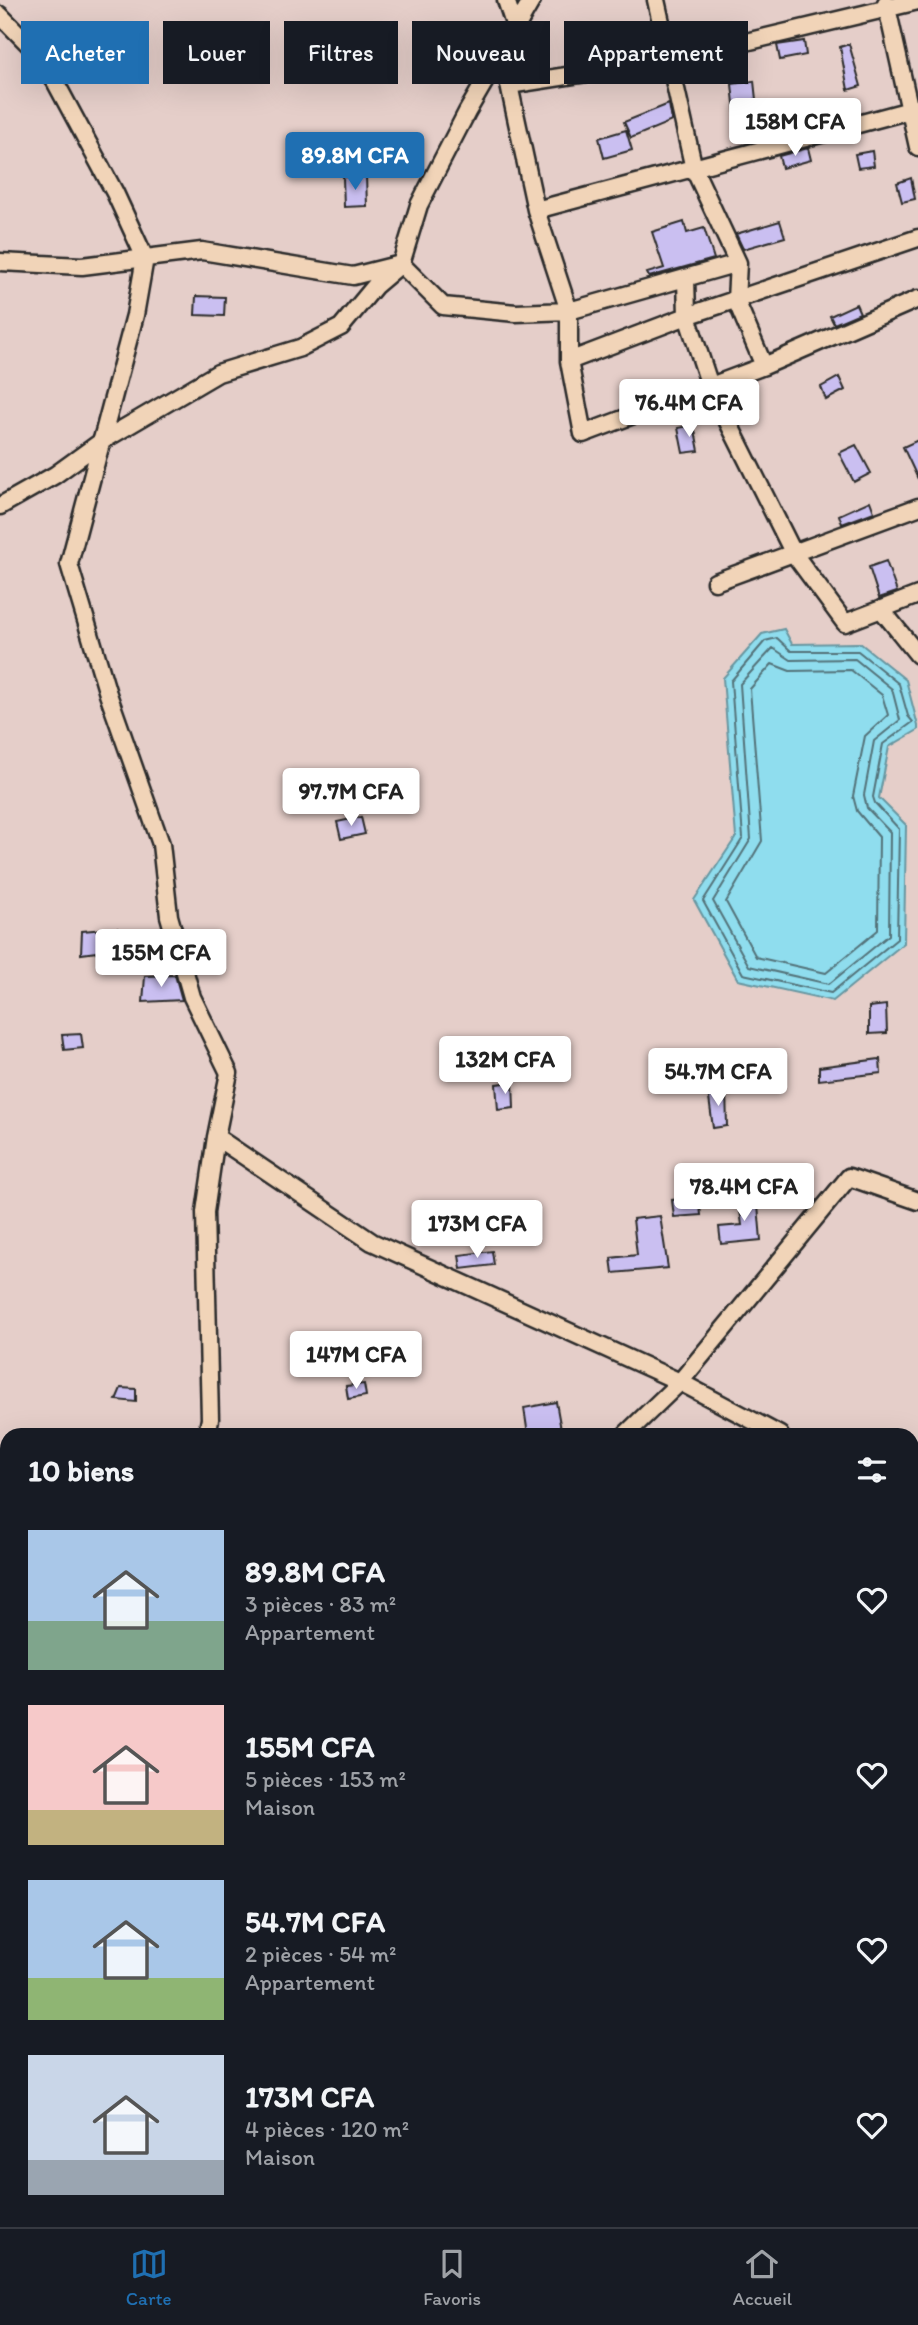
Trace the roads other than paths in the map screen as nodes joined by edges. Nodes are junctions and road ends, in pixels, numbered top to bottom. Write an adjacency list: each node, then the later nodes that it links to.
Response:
1 (506, 0): 7 (street)
2 (532, 0): 8 (street)
3 (656, 0): 9 (street)
4 (918, 1): 5 (street)
5 (887, 5): 10 (street); 15 (street)
6 (0, 15): 20 (street)
7 (513, 21)
8 (521, 21)
9 (661, 21)
10 (748, 40)
11 (564, 76): 14 (street)
12 (483, 84): 23 (street)
13 (675, 84): 17 (street)
14 (509, 85): 18 (street)
15 (914, 110): 16 (street); 17 (street)
16 (918, 147)
17 (694, 169): 18 (street); 22 (street)
18 (536, 211): 27 (street)
19 (918, 238): 26 (street)
20 (145, 258): 21 (street); 23 (street); 32 (street)
21 (0, 262)
22 (738, 263): 24 (street); 26 (street)
23 (401, 264): 27 (street); 32 (street)
24 (686, 278): 27 (street); 28 (street)
25 (918, 299): 30 (street)
26 (737, 300): 28 (street); 30 (street)
27 (569, 311): 29 (street)
28 (687, 316): 29 (street); 31 (street)
29 (569, 361): 31 (street)
30 (764, 366): 31 (street)
31 (710, 386): 35 (street)
32 (102, 441): 33 (street); 40 (street)
33 (0, 506)
34 (918, 507): 35 (street)
35 (794, 554): 36 (street); 38 (street)
36 (715, 582)
37 (918, 595): 38 (street)
38 (881, 609): 39 (street)
39 (918, 655)
40 (216, 1137): 42 (street); 43 (street)
41 (918, 1202): 42 (street)
42 (680, 1382): 44 (street); 45 (street)
43 (208, 1428)
44 (632, 1428)
45 (767, 1428)

